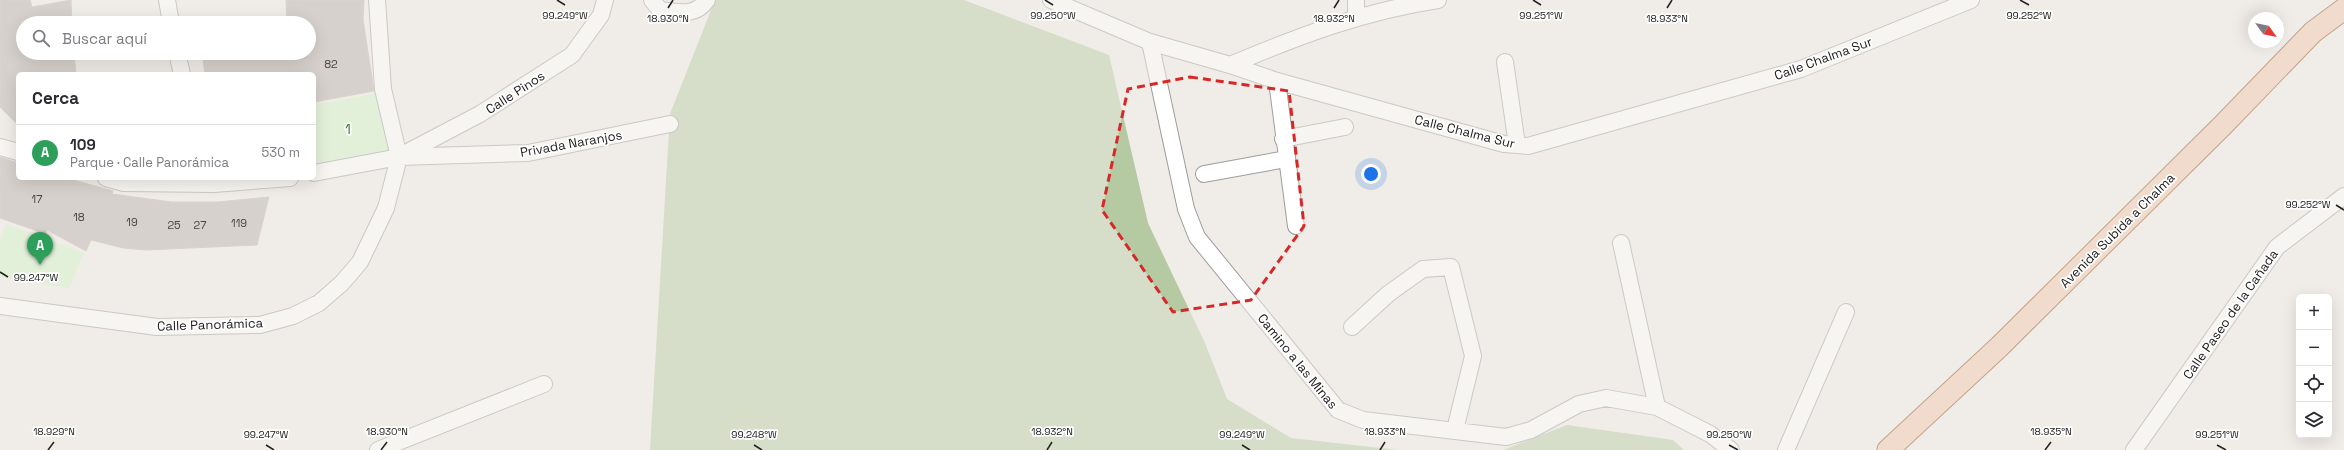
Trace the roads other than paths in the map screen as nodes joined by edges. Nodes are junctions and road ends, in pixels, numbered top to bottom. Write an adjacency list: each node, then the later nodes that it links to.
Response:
1 (167, 0): 11 (street)
2 (377, 0): 25 (street)
3 (605, 0): 25 (street, Calle Pinos)
4 (652, 0): 5 (street)
5 (707, 0)
6 (1051, 0): 13 (street, Calle Chalma Sur)
7 (1356, 0): 12 (street)
8 (1438, 0): 12 (street)
9 (1970, 0): 22 (street, Calle Chalma Sur)
10 (2344, 9): 44 (main road, Avenida Subida a Chalma)
11 (170, 16)
12 (1356, 17): 16 (street)
13 (1150, 42): 16 (street, Calle Chalma Sur); 40 (street, Camino a las Minas)
14 (179, 60): 17 (street)
15 (1505, 62): 22 (street)
16 (1230, 65): 18 (street, Calle Chalma Sur)
17 (182, 72)
18 (1277, 81): 21 (street); 22 (street, Calle Chalma Sur)
19 (670, 124): 25 (street, Privada Naranjos)
20 (1345, 127): 21 (street)
21 (1283, 139): 26 (street)
22 (1517, 145)
23 (0, 147): 24 (street)
24 (16, 151)
25 (399, 157): 27 (street); 35 (street, Calle Panorámica)
26 (1286, 159): 28 (street); 33 (street)
27 (316, 173)
28 (1204, 174)
29 (113, 180): 31 (street)
30 (239, 180): 31 (street)
31 (213, 181)
32 (2344, 196): 45 (street, Calle Paseo de la Cañada)
33 (1296, 226)
34 (1621, 243): 39 (street)
35 (0, 306)
36 (1846, 312): 43 (street)
37 (1352, 327): 40 (street)
38 (544, 384): 41 (street)
39 (1657, 408): 40 (street, Camino a las Minas); 42 (street, Camino a las Minas)
40 (1455, 430)
41 (378, 450)
42 (1731, 450)
43 (1786, 450)
44 (1888, 450)
45 (2134, 450)

